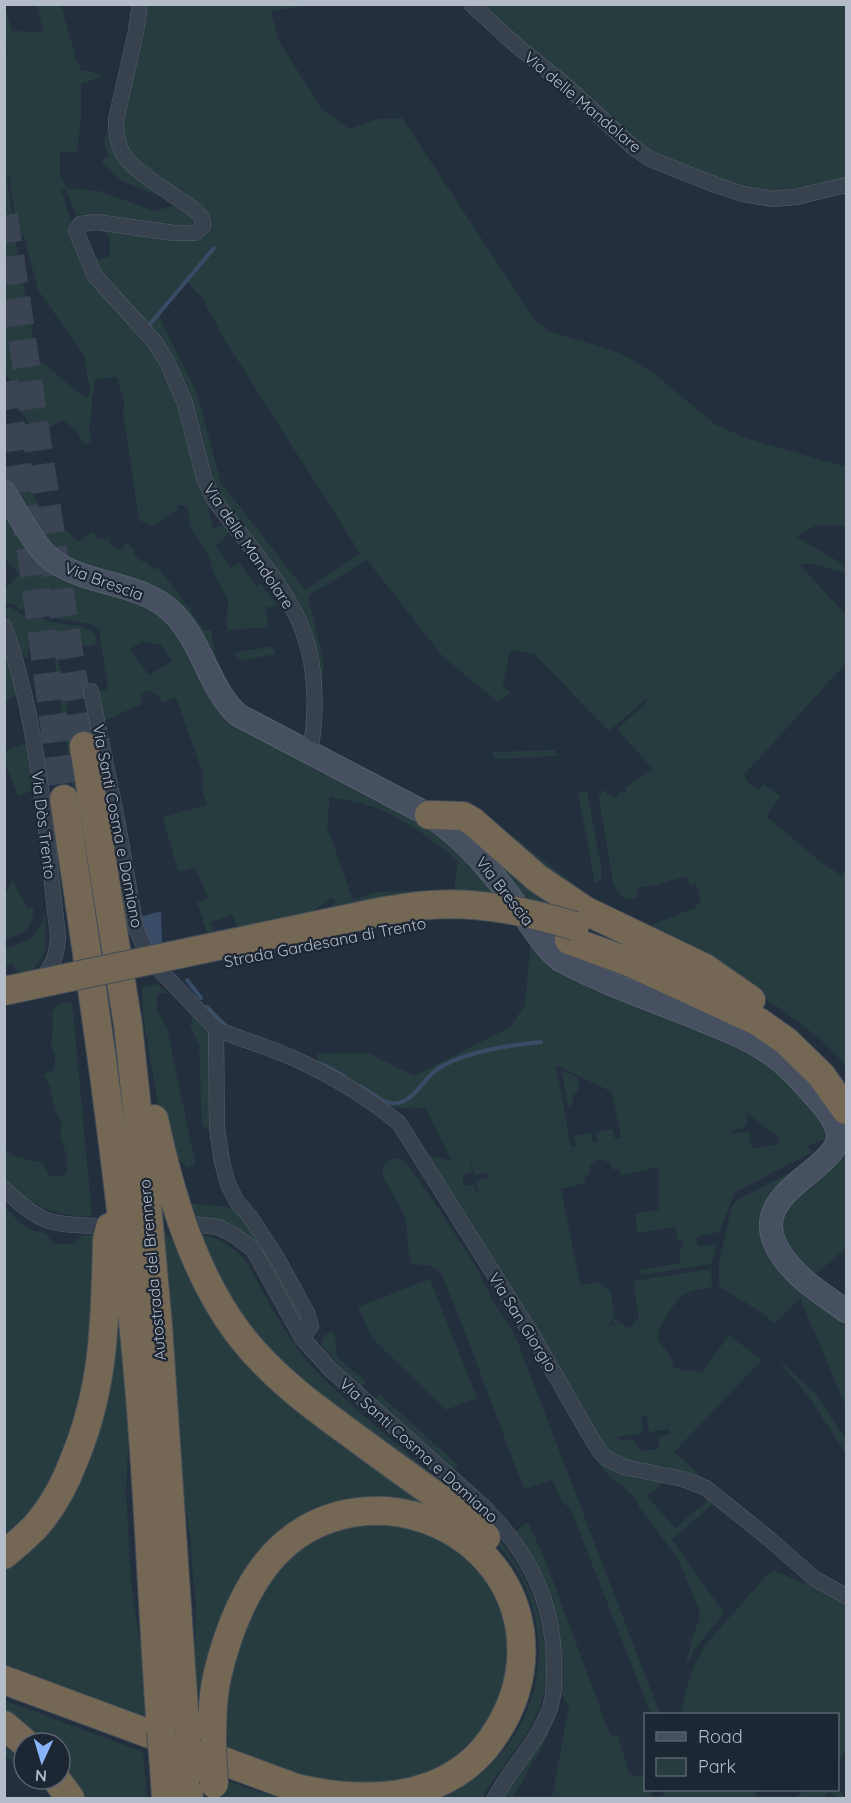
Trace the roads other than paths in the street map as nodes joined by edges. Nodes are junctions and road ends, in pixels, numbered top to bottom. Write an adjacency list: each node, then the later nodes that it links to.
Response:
1 (140, 4): 8 (street, Via delle Mandolare)
2 (471, 4): 3 (street, Via delle Mandolare)
3 (846, 185)
4 (4, 492): 8 (street, Via Brescia)
5 (4, 626): 14 (street, Via Dòs Trento)
6 (91, 691): 17 (street, Via Santi Cosma e Damiano)
7 (84, 746): 16 (highway, Autostrada del Brennero)
8 (310, 753): 10 (street, Via Brescia)
9 (64, 798): 21 (highway, Autostrada del Brennero)
10 (429, 815): 13 (highway); 24 (street, Via Brescia)
11 (572, 933): 12 (highway, Strada Gardesana di Trento, bridge); 13 (highway, Strada Gardesana di Trento); 15 (highway, Strada Gardesana di Trento); 19 (highway, Strada Gardesana di Trento)
12 (4, 991)
13 (751, 999): 18 (highway, Strada Gardesana di Trento)
14 (4, 1003)
15 (4, 1008)
16 (128, 1026): 30 (highway, Autostrada del Brennero); 35 (highway)
17 (216, 1029): 25 (street); 27 (street, Via San Giorgio)
18 (846, 1079)
19 (846, 1110)
20 (4, 1189): 23 (street)
21 (118, 1193): 26 (highway); 30 (highway, Autostrada del Brennero)
22 (191, 1224): 25 (street, Via Santi Cosma e Damiano)
23 (94, 1226)
24 (846, 1311)
25 (302, 1338): 36 (street, Via Santi Cosma e Damiano)
26 (4, 1555)
27 (846, 1596)
28 (4, 1680): 30 (highway)
29 (4, 1693): 34 (highway)
30 (186, 1740): 31 (highway, Autostrada del Brennero, bridge); 32 (highway, bridge)
31 (180, 1780): 33 (highway, Autostrada del Brennero)
32 (214, 1791)
33 (166, 1798)
34 (294, 1798)
35 (430, 1798)
36 (495, 1798)

